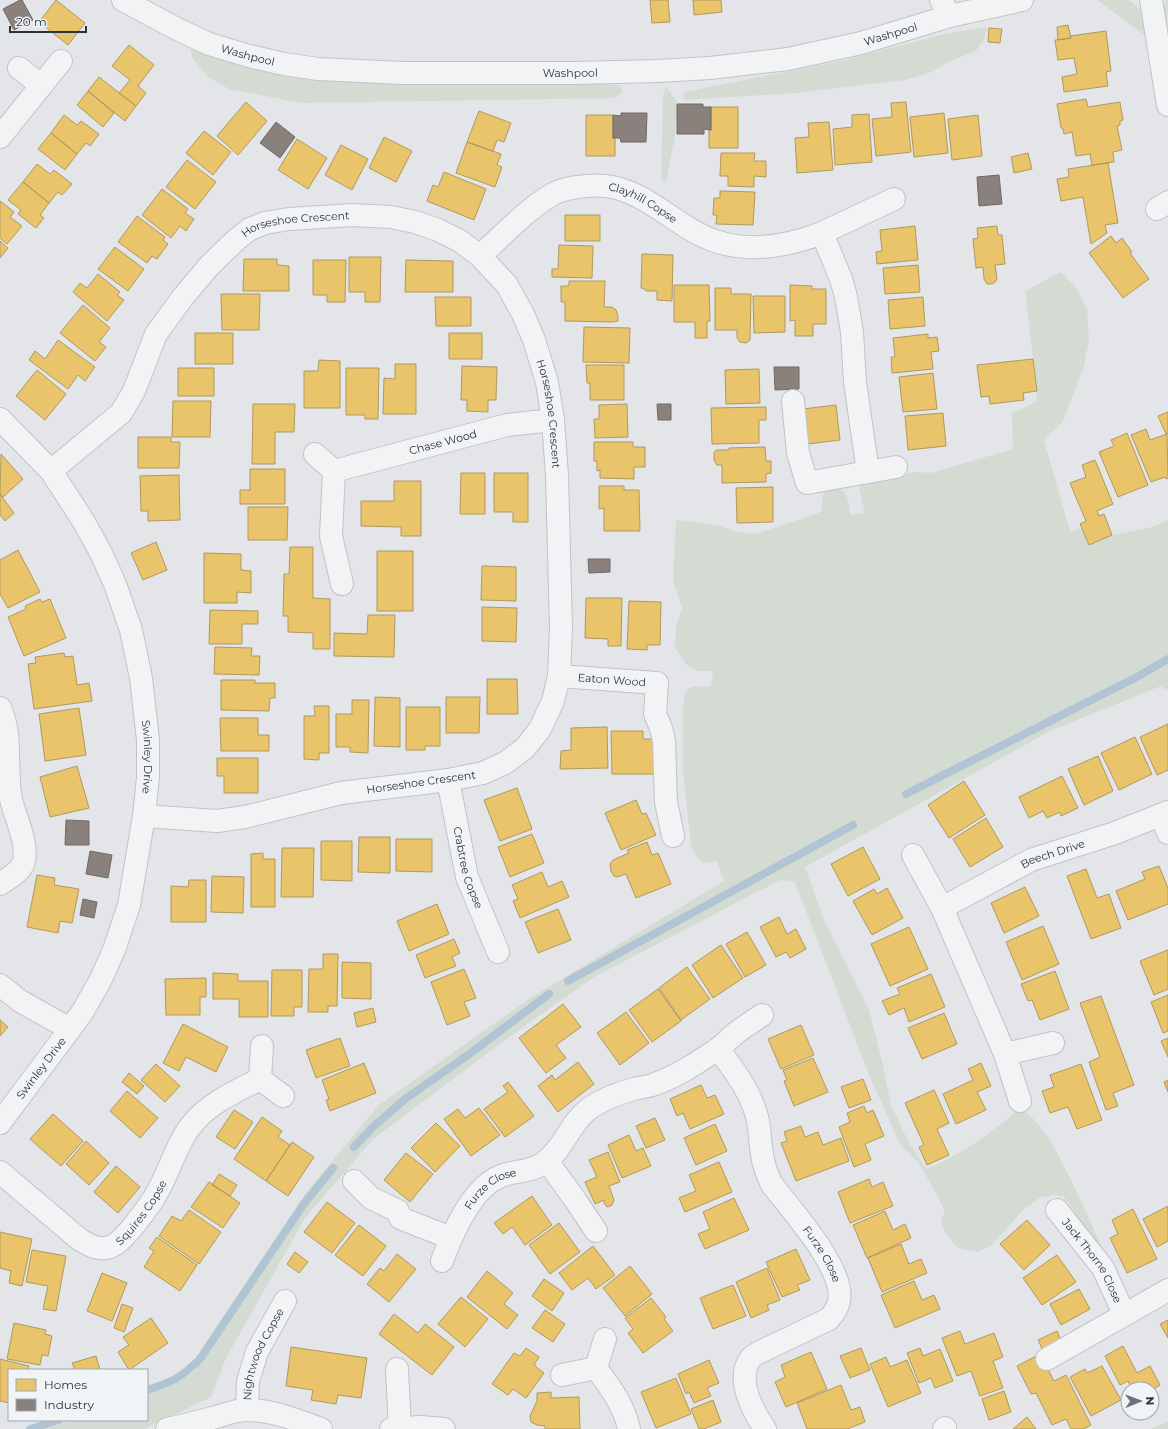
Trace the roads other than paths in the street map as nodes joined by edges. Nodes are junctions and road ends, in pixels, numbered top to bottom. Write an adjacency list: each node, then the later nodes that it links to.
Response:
1 (123, 0): 4 (street, Washpool)
2 (1022, 0): 4 (street, Washpool)
3 (1151, 0): 8 (street)
4 (946, 8)
5 (61, 61): 7 (street)
6 (19, 68): 7 (street)
7 (41, 85): 9 (street)
8 (1168, 104)
9 (0, 137)
10 (894, 199): 11 (street, Clayhill Copse)
11 (822, 233): 12 (street, Clayhill Copse); 20 (street)
12 (480, 256): 15 (street, Horseshoe Crescent); 18 (street, Horseshoe Crescent)
13 (793, 401): 20 (street)
14 (0, 419): 18 (street, Swinley Drive)
15 (553, 420): 19 (street, Chase Wood); 22 (street, Horseshoe Crescent)
16 (315, 454): 19 (street)
17 (896, 467): 20 (street)
18 (51, 471): 25 (street, Swinley Drive)
19 (334, 471): 21 (street)
20 (868, 472)
21 (342, 584)
22 (559, 676): 24 (street, Horseshoe Crescent); 27 (street, Eaton Wood)
23 (0, 708): 29 (street)
24 (448, 780): 25 (street, Horseshoe Crescent); 31 (street, Crabtree Copse)
25 (144, 816): 34 (street, Swinley Drive)
26 (1166, 820): 30 (street, Beech Drive)
27 (673, 836)
28 (913, 855): 30 (street)
29 (0, 884)
30 (942, 908): 38 (street)
31 (498, 952)
32 (0, 985): 34 (street)
33 (762, 1015): 37 (street, Furze Close)
34 (70, 1029): 42 (street, Swinley Drive)
35 (1053, 1043): 38 (street)
36 (262, 1046): 39 (street)
37 (718, 1049): 43 (street, Furze Close); 60 (street, Furze Close)
38 (1005, 1054): 41 (street)
39 (260, 1079): 40 (street); 44 (street, Squires Copse)
40 (283, 1096)
41 (1020, 1101)
42 (0, 1123)
43 (546, 1161): 47 (street); 48 (street, Furze Close)
44 (0, 1172)
45 (354, 1181): 48 (street)
46 (1057, 1210): 52 (street, Jack Thorne Close)
47 (596, 1231)
48 (451, 1238): 49 (street, Furze Close)
49 (442, 1261)
50 (1168, 1290): 52 (street, Jack Thorne Close)
51 (285, 1301): 58 (street, Nightwood Copse)
52 (1124, 1314): 54 (street, Jack Thorne Close)
53 (605, 1339): 55 (street)
54 (1047, 1359)
55 (596, 1368): 57 (street); 64 (street)
56 (397, 1369): 59 (street)
57 (562, 1375)
58 (247, 1410): 61 (street, Nightwood Copse); 62 (street, Nightwood Copse)
59 (395, 1428): 63 (street)
60 (763, 1428)
61 (167, 1429)
62 (321, 1429)
63 (444, 1429)
64 (629, 1429)

